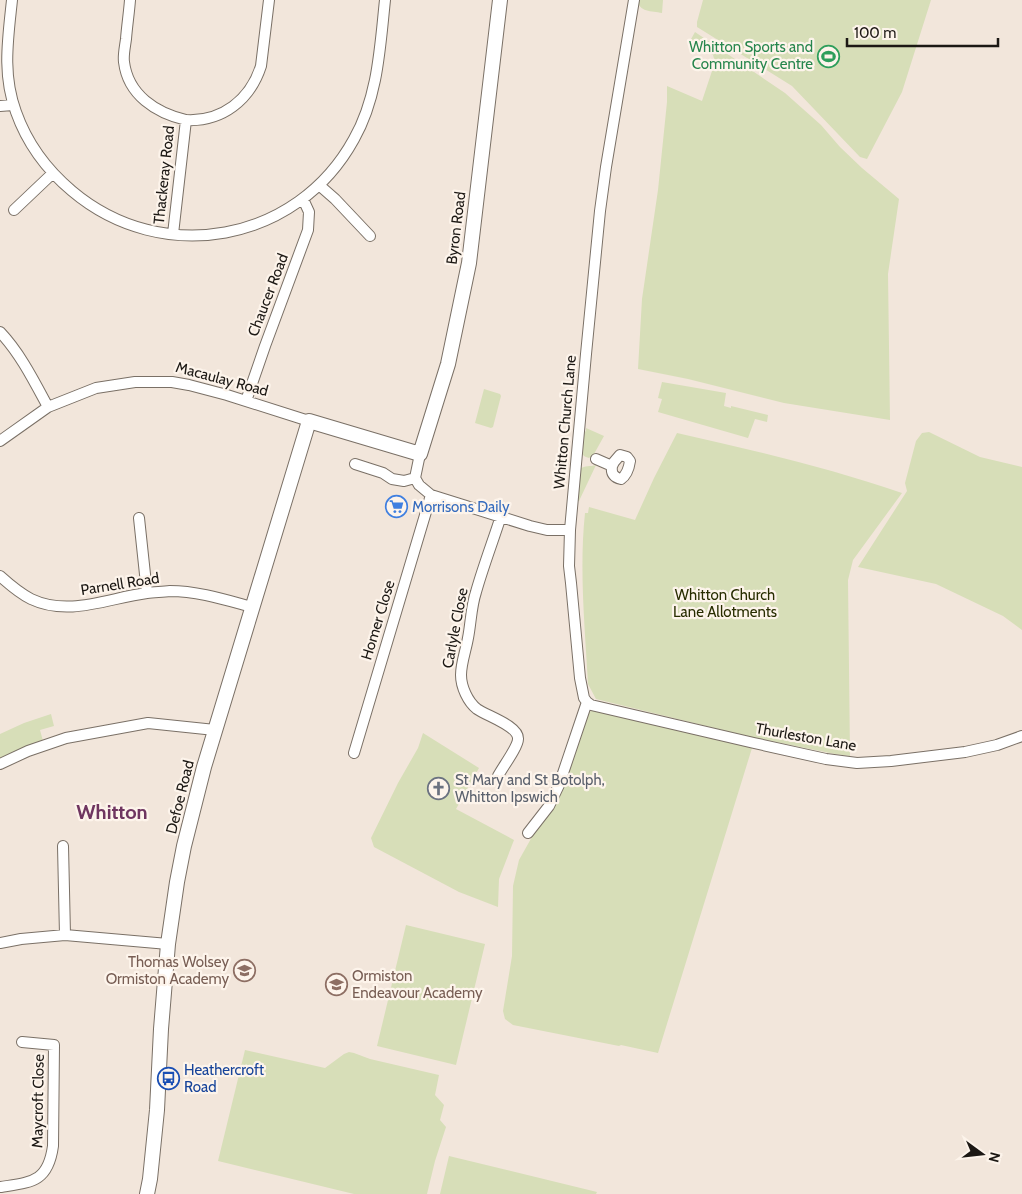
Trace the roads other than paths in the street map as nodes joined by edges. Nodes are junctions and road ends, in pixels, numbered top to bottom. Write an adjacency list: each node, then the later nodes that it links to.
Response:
1 (12, 0): 7 (street)
2 (130, 0): 9 (street, Thackeray Road)
3 (269, 0): 9 (street, Thackeray Road)
4 (385, 0): 11 (street)
5 (500, 0): 21 (street, Byron Road)
6 (634, 0): 29 (street, Whitton Church Lane)
7 (14, 104): 8 (street); 10 (street)
8 (0, 106)
9 (186, 120): 14 (street, Thackeray Road)
10 (53, 174): 13 (street); 14 (street)
11 (319, 185): 12 (street); 15 (street)
12 (303, 199): 14 (street); 17 (street, Chaucer Road)
13 (14, 210)
14 (173, 234)
15 (370, 236)
16 (0, 332): 18 (street)
17 (246, 401): 18 (street, Macaulay Road); 19 (street, Macaulay Road)
18 (48, 407): 20 (street, Macaulay Road)
19 (310, 421): 21 (street, Macaulay Road); 32 (street, Defoe Road)
20 (0, 441)
21 (420, 454): 25 (street)
22 (596, 459): 24 (street)
23 (355, 464): 25 (street)
24 (612, 466)
25 (415, 478): 26 (street)
26 (431, 495): 27 (street); 36 (street, Homer Close)
27 (501, 516): 29 (street); 38 (street, Carlyle Close)
28 (139, 518): 31 (street)
29 (570, 530): 33 (street, Whitton Church Lane)
30 (0, 576): 31 (street, Parnell Road)
31 (147, 592): 32 (street, Parnell Road)
32 (252, 607): 34 (street, Defoe Road)
33 (587, 702): 35 (street, Thurleston Lane); 39 (street)
34 (215, 730): 37 (street); 43 (street, Defoe Road)
35 (1022, 736)
36 (354, 753)
37 (0, 764)
38 (498, 776)
39 (528, 833)
40 (64, 846): 41 (street)
41 (65, 935): 42 (street); 43 (street)
42 (0, 943)
43 (168, 944): 46 (street, Defoe Road)
44 (22, 1042): 45 (street, Maycroft Close)
45 (1, 1188)
46 (147, 1194)

